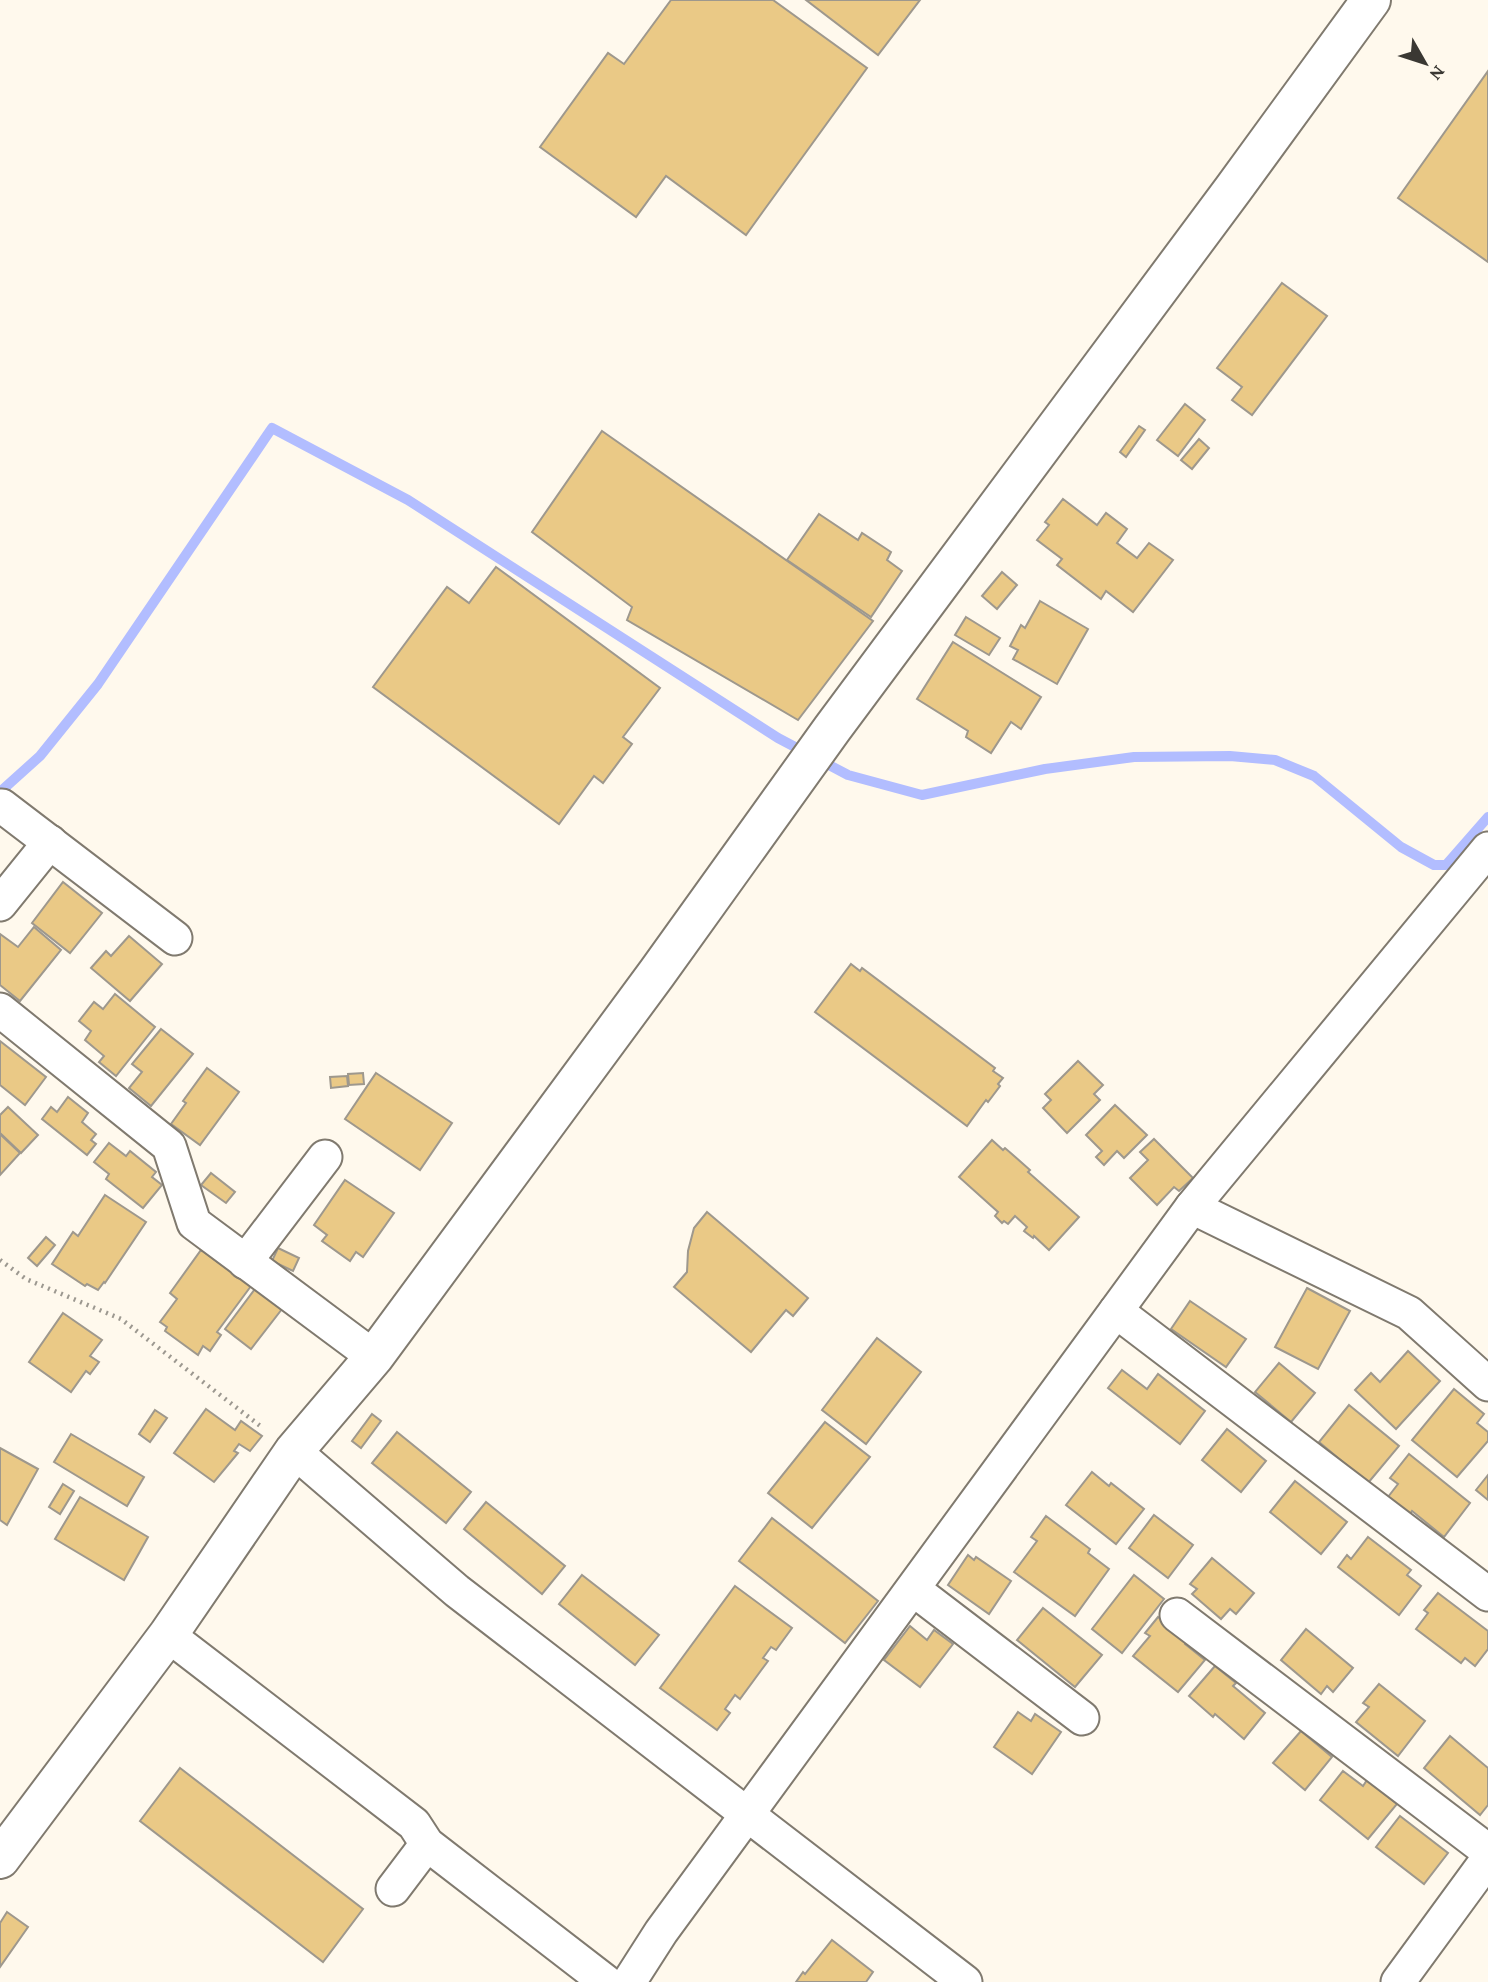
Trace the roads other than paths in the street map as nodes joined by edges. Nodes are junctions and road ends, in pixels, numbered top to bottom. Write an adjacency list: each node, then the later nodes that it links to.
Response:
1 (1371, 0): 12 (street)
2 (2, 806): 3 (street)
3 (50, 842): 5 (street); 6 (street)
4 (1488, 849): 9 (street)
5 (0, 904)
6 (175, 938)
7 (0, 1010): 10 (street)
8 (325, 1157): 10 (street)
9 (1192, 1207): 11 (street); 13 (street)
10 (246, 1262): 12 (street)
11 (1116, 1311): 15 (street); 16 (street)
12 (374, 1357): 14 (street)
13 (1488, 1384)
14 (294, 1451): 18 (street); 20 (street)
15 (913, 1588): 19 (street); 20 (street)
16 (1488, 1594)
17 (1177, 1615): 22 (street)
18 (169, 1634): 21 (street); 23 (street)
19 (1082, 1718)
20 (748, 1814): 27 (street); 28 (street)
21 (426, 1844): 25 (street); 26 (street)
22 (1488, 1851)
23 (0, 1859)
24 (1488, 1859): 29 (street)
25 (393, 1889)
26 (606, 1982)
27 (629, 1982)
28 (965, 1982)
29 (1398, 1982)

